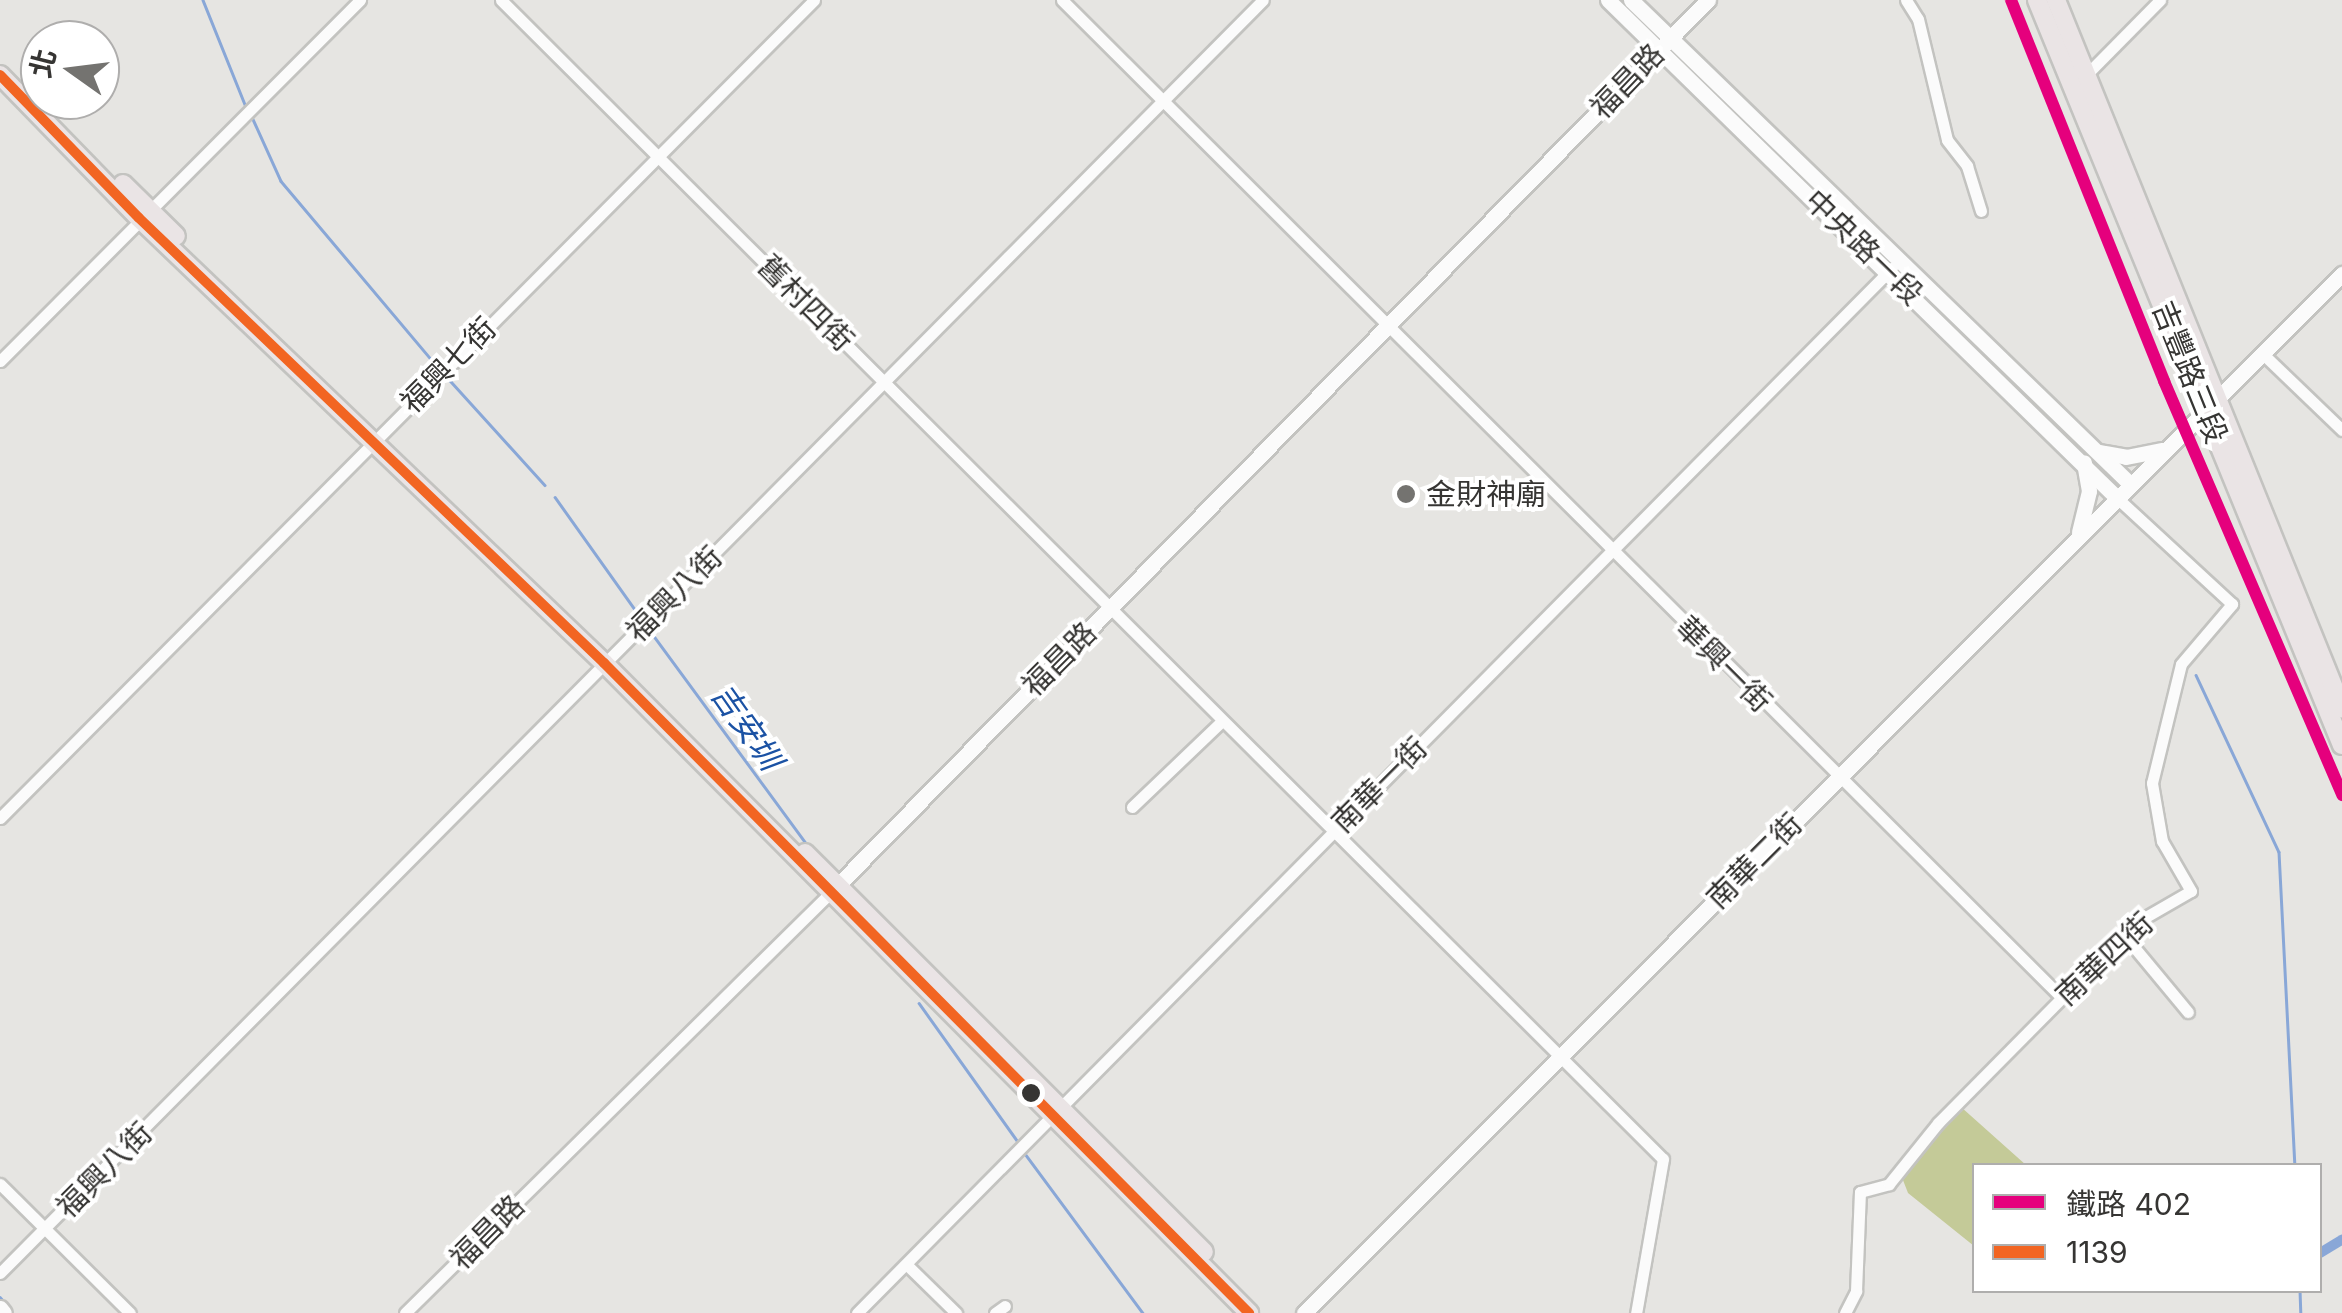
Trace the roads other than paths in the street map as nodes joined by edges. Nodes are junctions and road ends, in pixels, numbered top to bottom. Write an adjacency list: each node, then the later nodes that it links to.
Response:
1 (360, 0): 22 (street)
2 (502, 0): 20 (street, 舊村四街)
3 (814, 0): 20 (street, 福興七街)
4 (1062, 0): 18 (street, 華興一街)
5 (1262, 0): 18 (street, 福興八街)
6 (1608, 0): 13 (street, 中央路一段)
7 (1631, 0): 13 (street, 中央路一段)
8 (1708, 0): 13 (street, 福昌路)
9 (1906, 0): 21 (street)
10 (2037, 0): 29 (main road, 吉豐路三段)
11 (2056, 0): 16 (main road, 吉豐路三段)
12 (2160, 0): 16 (street)
13 (1663, 44): 23 (street, 中央路一段); 25 (street, 福昌路)
14 (0, 59): 17 (main road)
15 (0, 74): 22 (main road)
16 (2087, 74): 29 (main road, 吉豐路三段)
17 (20, 80)
18 (1163, 101): 25 (street, 華興一街); 28 (street, 福興八街)
19 (58, 120): 22 (main road)
20 (660, 155): 28 (street, 舊村四街); 31 (street, 福興七街)
21 (1981, 211)
22 (144, 215): 27 (street); 31 (main road)
23 (1895, 264): 33 (street, 中央路一段); 34 (street, 中央路一段); 38 (street, 南華一街)
24 (2342, 274): 26 (street, 南華二街)
25 (1387, 329): 38 (street, 華興一街); 39 (street, 福昌路)
26 (2262, 353): 29 (street, 南華二街); 30 (street)
27 (0, 361)
28 (884, 382): 39 (street, 舊村四街); 40 (street, 福興八街)
29 (2211, 406): 32 (street, 南華二街); 41 (main road, 吉豐路三段); 43 (main road, 吉豐路三段)
30 (2342, 430)
31 (377, 436): 40 (main road); 46 (street, 福興七街)
32 (2162, 450): 33 (street); 35 (street, 南華二街)
33 (2099, 452): 35 (street, 中央路一段)
34 (2084, 462): 36 (street, 中央路一段); 37 (street)
35 (2129, 483): 36 (street, 南華二街)
36 (2116, 497): 37 (street, 南華二街); 49 (street, 南華四街)
37 (2079, 533): 44 (street, 南華二街)
38 (1610, 552): 44 (street, 華興一街); 47 (street, 南華一街)
39 (1108, 610): 42 (street, 舊村四街); 48 (street, 福昌路)
40 (607, 660): 48 (main road); 55 (street, 福興八街)
41 (2342, 708)
42 (1222, 722): 45 (street); 47 (street, 舊村四街)
43 (2342, 745)
44 (1838, 775): 50 (street, 華興一街); 52 (street, 南華二街)
45 (1132, 807)
46 (0, 818)
47 (1333, 831): 52 (street, 舊村四街); 53 (street, 南華一街)
48 (833, 889): 53 (main road); 59 (street, 福昌路)
49 (2124, 935): 50 (street, 南華四街); 51 (street)
50 (2062, 998): 66 (street, 南華四街)
51 (2188, 1012)
52 (1561, 1056): 64 (street, 南華二街); 65 (street, 舊村四街)
53 (1056, 1114): 56 (street, 南華一街); 62 (main road); 63 (main road)
54 (0, 1184): 55 (street)
55 (47, 1228): 57 (street, 福興八街); 58 (street)
56 (907, 1264): 60 (street, 南華一街); 61 (street)
57 (0, 1273)
58 (130, 1313)
59 (405, 1313)
60 (858, 1313)
61 (956, 1313)
62 (1248, 1313)
63 (1264, 1313)
64 (1304, 1313)
65 (1636, 1313)
66 (1844, 1313)

